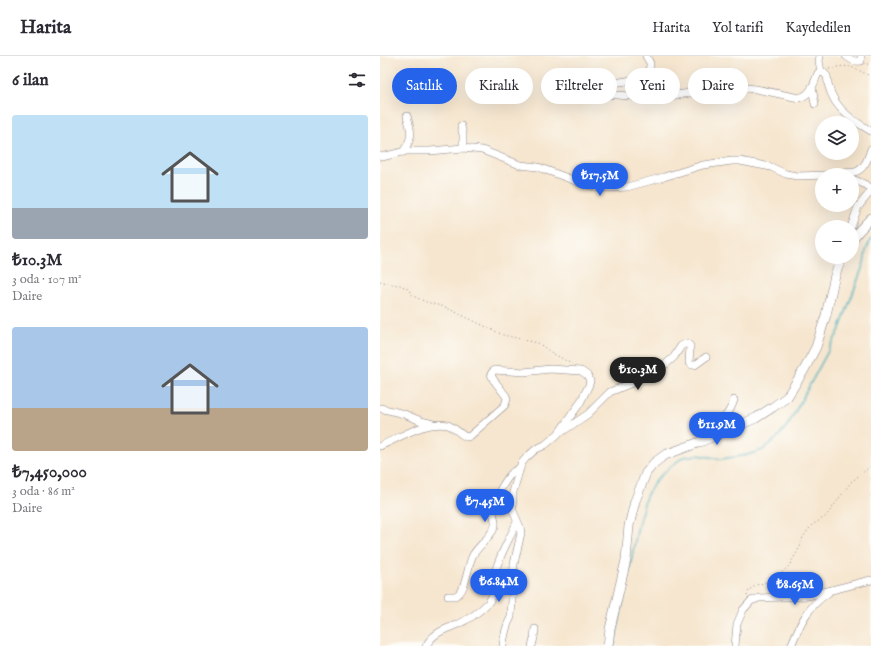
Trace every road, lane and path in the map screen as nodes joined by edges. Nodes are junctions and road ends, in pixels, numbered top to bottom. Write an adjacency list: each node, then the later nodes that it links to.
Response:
1 (646, 56): 7 (street)
2 (820, 56): 5 (street)
3 (861, 56): 4 (street)
4 (849, 57)
5 (823, 73): 6 (path); 7 (street); 11 (street)
6 (868, 75)
7 (812, 87): 8 (street)
8 (815, 104)
9 (407, 116): 14 (street)
10 (461, 126): 12 (street)
11 (871, 131)
12 (463, 148): 14 (street); 17 (street)
13 (871, 149): 16 (street)
14 (402, 152): 15 (street)
15 (380, 156)
16 (859, 170)
17 (815, 175)
18 (859, 182): 19 (street)
19 (871, 188)
20 (871, 191): 22 (street)
21 (871, 218): 23 (main road)
22 (853, 220)
23 (859, 231)
24 (839, 264): 32 (main road)
25 (380, 281): 27 (path)
26 (706, 357): 31 (street)
27 (573, 364)
28 (734, 400): 32 (street)
29 (380, 408): 30 (street)
30 (434, 424): 31 (street); 33 (street)
31 (558, 434): 35 (street)
32 (700, 442): 45 (main road)
33 (380, 446)
34 (871, 466): 40 (path)
35 (520, 468): 36 (street); 39 (street)
36 (517, 522): 42 (street); 43 (street)
37 (871, 580): 38 (street)
38 (833, 590): 40 (street); 47 (street)
39 (448, 596)
40 (748, 605): 46 (street)
41 (535, 629): 44 (street)
42 (426, 646)
43 (503, 646)
44 (532, 646)
45 (608, 646)
46 (735, 646)
47 (791, 646)

